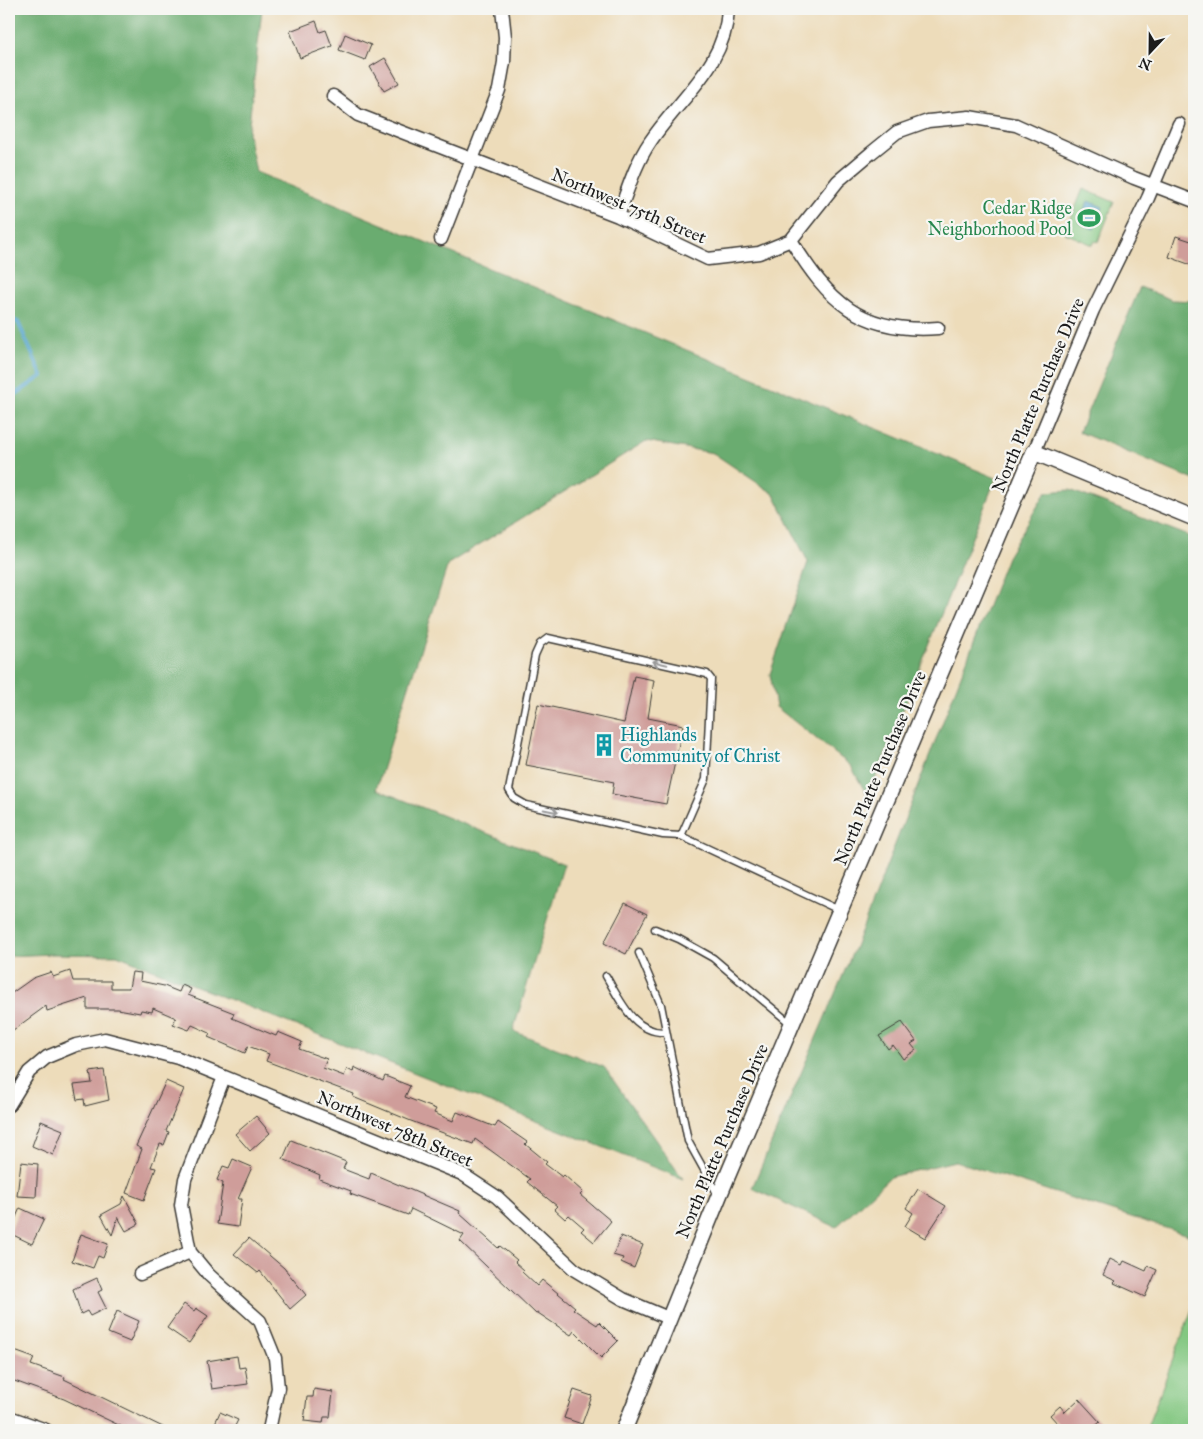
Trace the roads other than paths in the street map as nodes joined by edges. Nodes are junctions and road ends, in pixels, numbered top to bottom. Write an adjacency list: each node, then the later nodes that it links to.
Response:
1 (502, 9): 5 (street)
2 (728, 9): 8 (street)
3 (333, 96): 5 (street, Northwest 75th Street)
4 (1178, 124): 6 (street, North Platte Purchase Drive)
5 (472, 160): 8 (street, Northwest 75th Street); 9 (street)
6 (1153, 185): 7 (street, Northwest 75th Street); 10 (street, Northwest 75th Street); 12 (street, North Platte Purchase Drive)
7 (1194, 201)
8 (618, 216): 10 (street, Northwest 75th Street)
9 (441, 239)
10 (791, 240): 11 (street)
11 (938, 328)
12 (1034, 452): 13 (street); 15 (street, North Platte Purchase Drive)
13 (1194, 518)
14 (681, 836): 14 (lane, one-way to 14); 15 (lane)
15 (840, 911): 19 (street, North Platte Purchase Drive)
16 (655, 929): 19 (lane)
17 (639, 953): 20 (lane)
18 (606, 976): 20 (lane)
19 (792, 1024): 23 (street, North Platte Purchase Drive)
20 (666, 1032): 23 (lane)
21 (224, 1077): 22 (street, Northwest 78th Street); 24 (street); 26 (street, Northwest 78th Street)
22 (9, 1105)
23 (719, 1196): 26 (street, North Platte Purchase Drive)
24 (190, 1252): 25 (street); 29 (street)
25 (140, 1274)
26 (668, 1318): 30 (street, North Platte Purchase Drive)
27 (9, 1417): 28 (street)
28 (46, 1430)
29 (269, 1430)
30 (624, 1430)

